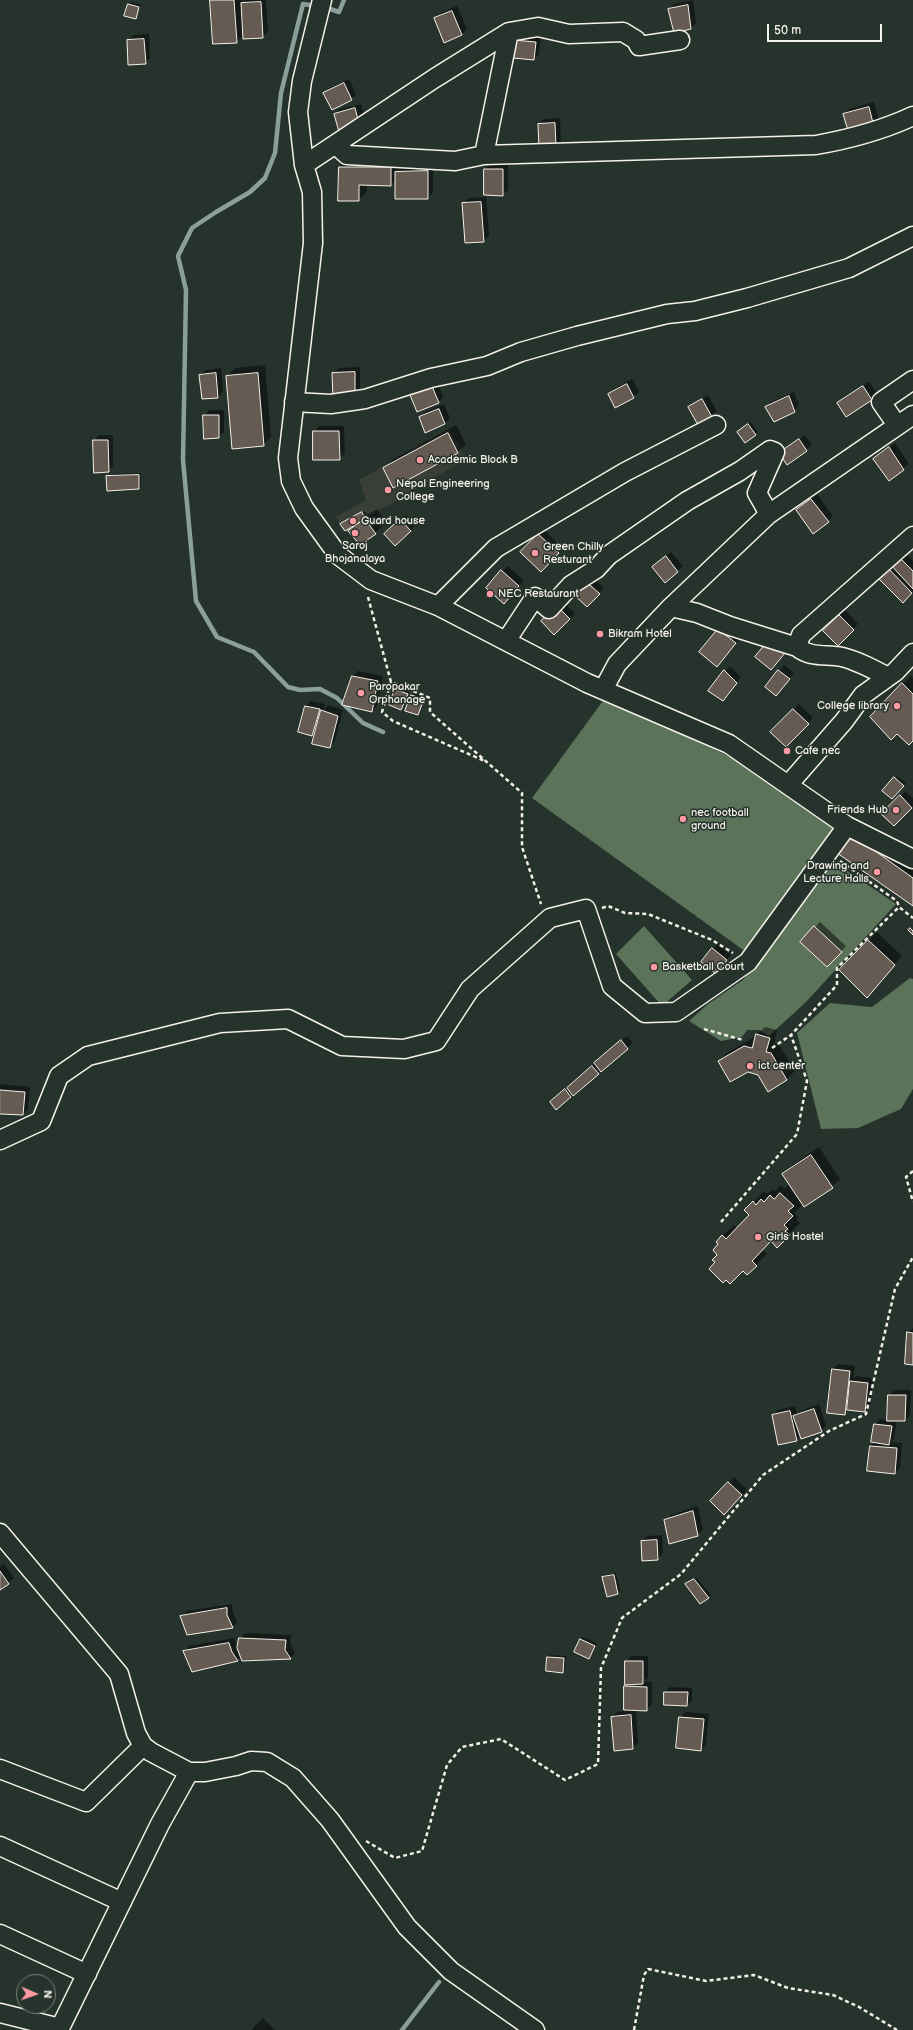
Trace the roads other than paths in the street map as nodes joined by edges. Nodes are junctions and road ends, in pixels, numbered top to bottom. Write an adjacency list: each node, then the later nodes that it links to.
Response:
1 (322, 0): 7 (street)
2 (508, 32): 3 (street); 5 (street); 6 (street)
3 (680, 40)
4 (913, 116): 6 (street)
5 (336, 145): 6 (street); 7 (street)
6 (484, 155)
7 (304, 165): 10 (street)
8 (913, 236): 10 (street)
9 (913, 380): 11 (street)
10 (294, 402): 15 (street)
11 (906, 423): 13 (street)
12 (716, 425): 15 (street)
13 (769, 514): 16 (street); 17 (street)
14 (913, 536): 18 (street)
15 (438, 606): 17 (street)
16 (671, 607): 18 (street); 21 (street)
17 (506, 641): 21 (street)
18 (797, 647): 20 (street)
19 (913, 653): 20 (street)
20 (888, 677): 22 (street)
21 (603, 690): 22 (street)
22 (788, 785): 23 (street)
23 (847, 826): 24 (street); 25 (street)
24 (913, 859)
25 (0, 1140)
26 (0, 1533): 27 (street)
27 (143, 1746): 28 (street); 29 (street)
28 (0, 1768)
29 (189, 1772): 31 (street); 35 (street)
30 (0, 1846): 31 (street)
31 (122, 1902): 33 (street)
32 (0, 1934): 33 (street)
33 (87, 1974): 34 (street)
34 (0, 2013)
35 (535, 2030)

